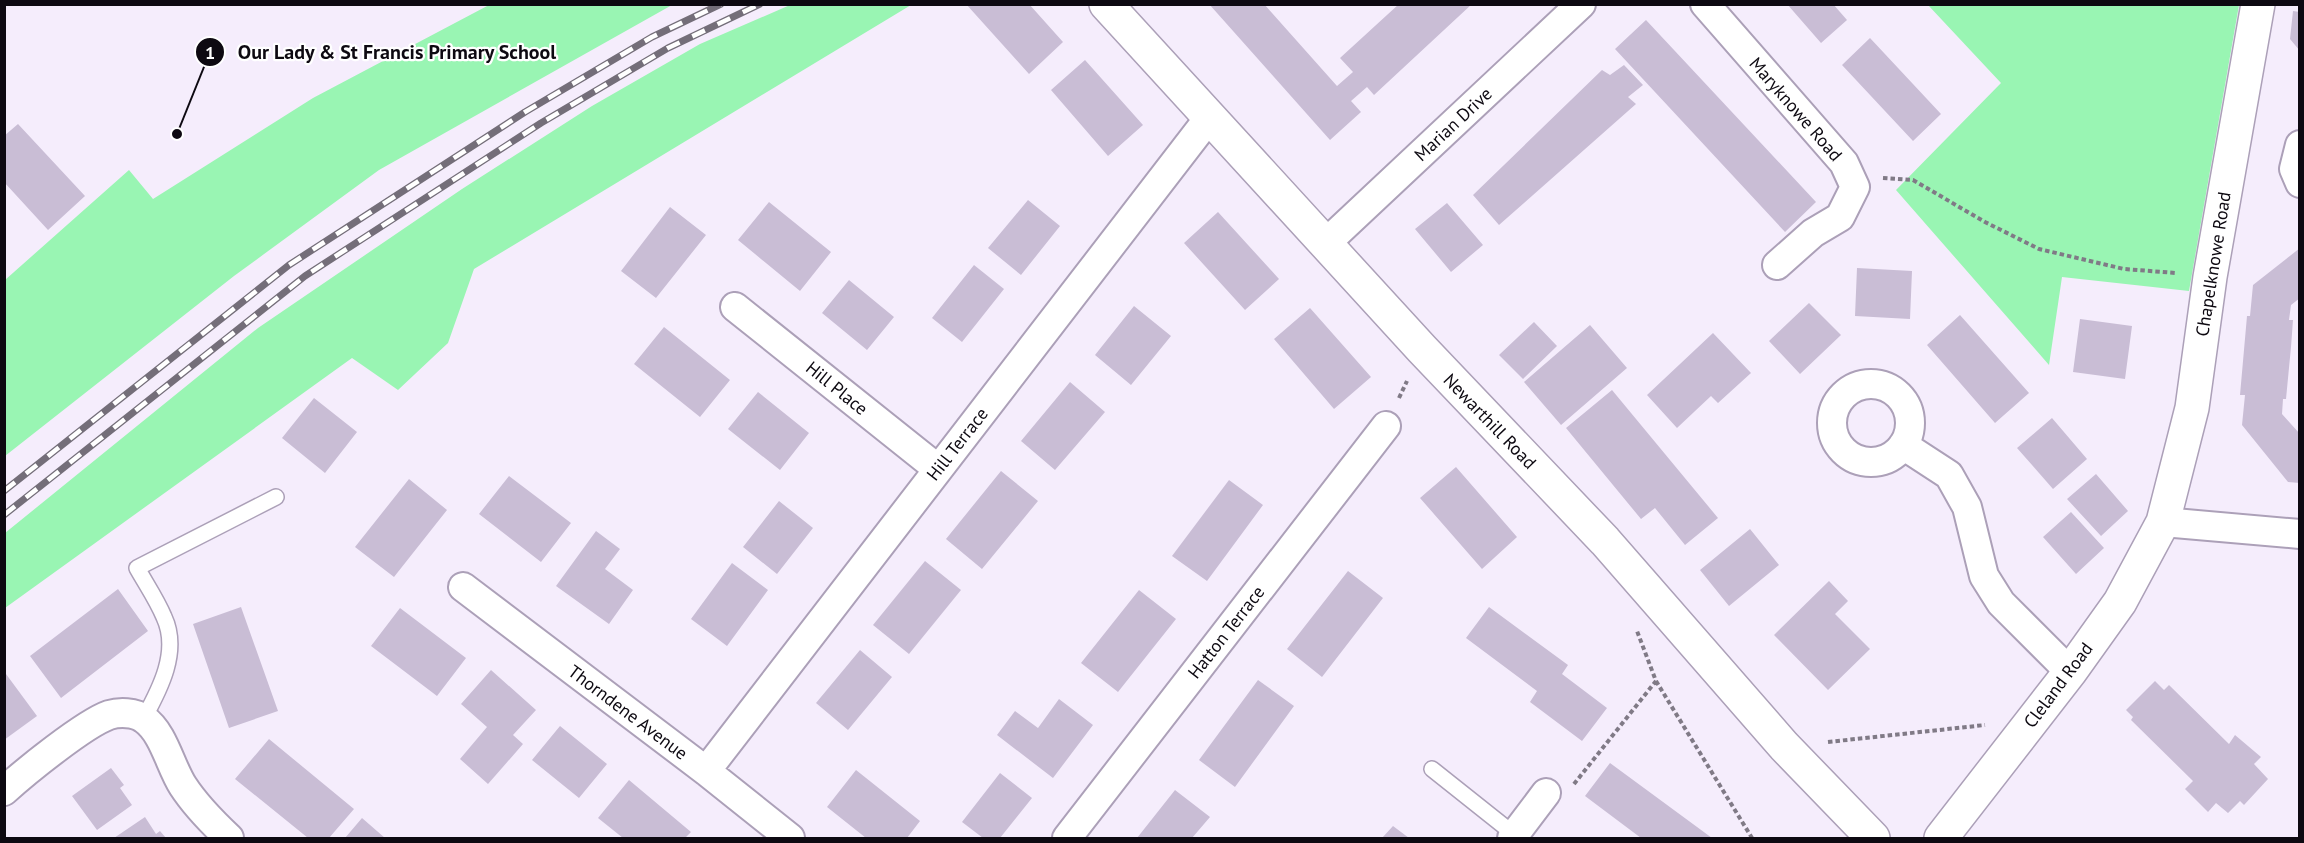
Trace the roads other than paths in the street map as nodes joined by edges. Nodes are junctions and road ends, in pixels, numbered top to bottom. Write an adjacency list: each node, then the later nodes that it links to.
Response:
1 (1106, 4): 5 (main road, Newarthill Road)
2 (1581, 4): 8 (street, Marian Drive)
3 (1705, 4): 9 (street, Maryknowe Road)
4 (2258, 4): 15 (main road, Chapelknowe Road)
5 (1209, 118): 8 (main road, Newarthill Road); 13 (street, Hill Terrace)
6 (2300, 146): 7 (street)
7 (2300, 183)
8 (1325, 244): 28 (main road, Newarthill Road)
9 (1777, 265)
10 (735, 307): 13 (street, Hill Place)
11 (1386, 426): 27 (street, Hatton Terrace)
12 (1903, 445): 18 (street)
13 (938, 468): 21 (street, Hill Terrace)
14 (276, 497): 19 (lane)
15 (2163, 522): 16 (street); 18 (main road, Cleland Road)
16 (2300, 534)
17 (463, 587): 21 (street, Thorndene Avenue)
18 (2070, 672): 29 (main road, Cleland Road)
19 (144, 718): 22 (street); 25 (street)
20 (1432, 770): 24 (lane)
21 (706, 771): 26 (street, Thorndene Avenue)
22 (4, 791)
23 (1546, 793): 24 (street)
24 (1513, 837)
25 (229, 838)
26 (790, 838)
27 (1067, 838)
28 (1873, 838)
29 (1941, 838)

